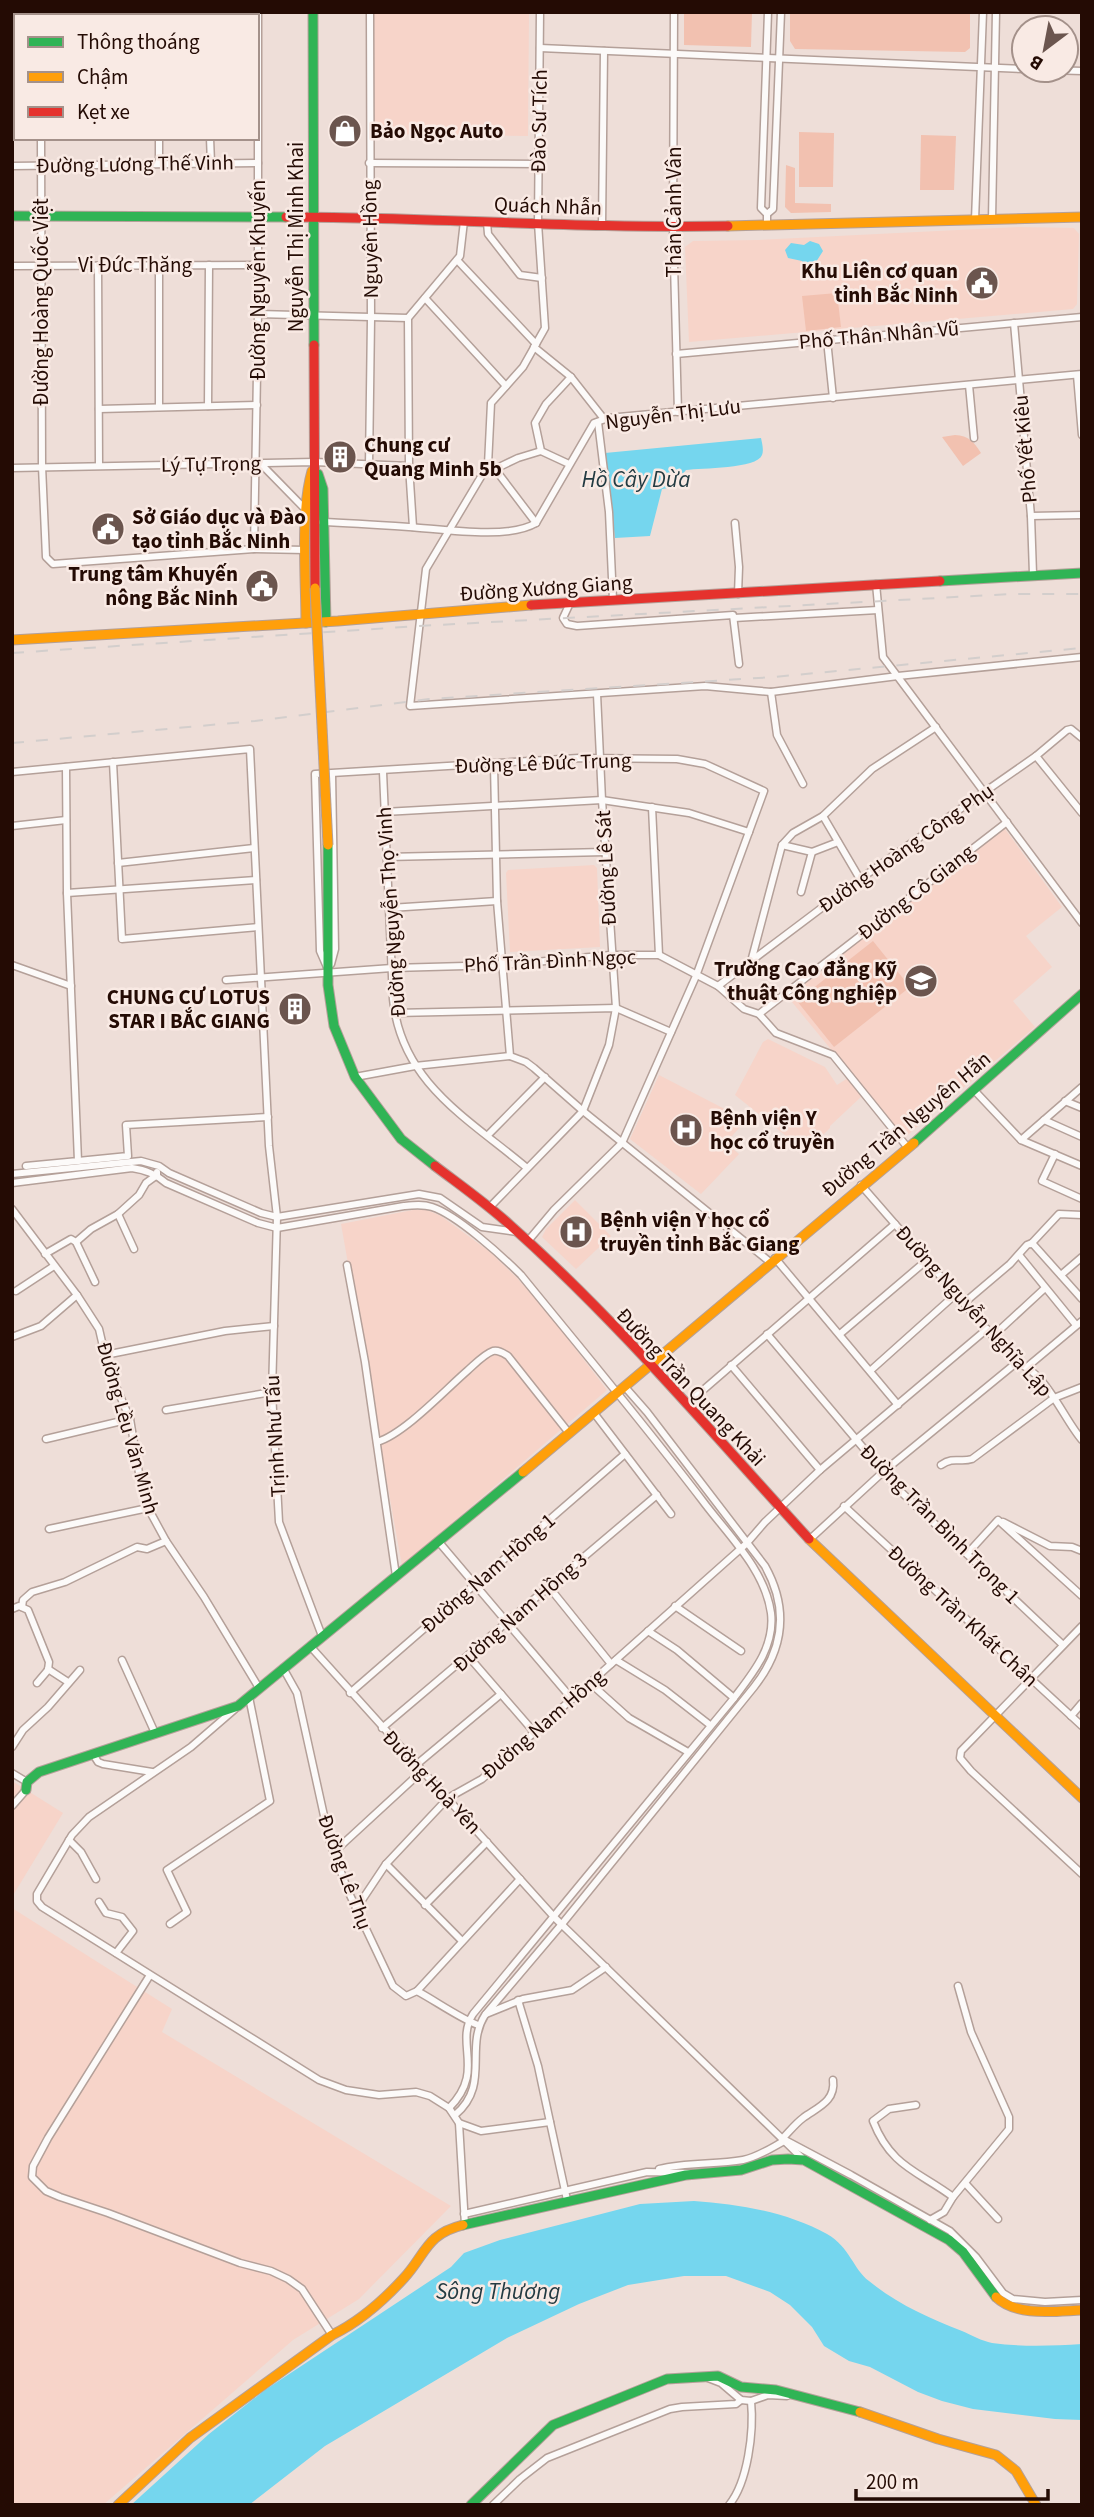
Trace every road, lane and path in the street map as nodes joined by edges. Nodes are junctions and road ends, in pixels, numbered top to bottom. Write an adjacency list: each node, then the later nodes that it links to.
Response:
1 (313, 12): 32 (street, Nguyễn Thị Minh Khai)
2 (370, 12): 24 (street, Nguyên Hồng)
3 (540, 12): 9 (street, Đào Sư Tích)
4 (674, 12): 11 (street, Thân Cảnh Vân)
5 (768, 12): 12 (street)
6 (782, 12): 13 (street)
7 (983, 12): 14 (street)
8 (996, 12): 15 (street)
9 (540, 48): 10 (street); 25 (street, Đào Sư Tích)
10 (604, 51): 11 (street); 40 (street)
11 (674, 52): 12 (street); 42 (street, Thân Cảnh Vân)
12 (766, 59): 13 (street); 28 (street)
13 (779, 60): 14 (street); 28 (street)
14 (982, 69): 15 (street); 36 (street)
15 (996, 69): 16 (street); 35 (street)
16 (1010, 69)
17 (41, 140): 27 (street, Đường Hoàng Quốc Việt)
18 (159, 140): 21 (street)
19 (210, 140): 22 (street)
20 (258, 140): 23 (street, Đường Nguyễn Khuyến)
21 (159, 163): 22 (street, Đường Lương Thế Vinh); 27 (street, Đường Lương Thế Vinh)
22 (211, 163): 23 (street, Đường Lương Thế Vinh)
23 (258, 163): 31 (street, Đường Nguyễn Khuyến)
24 (369, 163): 25 (street); 33 (street, Nguyên Hồng)
25 (538, 164): 39 (street, Đào Sư Tích)
26 (12, 166): 27 (street, Đường Lương Thế Vinh)
27 (41, 166): 30 (street, Đường Hoàng Quốc Việt)
28 (767, 214): 41 (street)
29 (12, 216): 30 (street, Quách Nhẫn)
30 (41, 216): 31 (street, Quách Nhẫn); 44 (street, Đường Hoàng Quốc Việt)
31 (259, 216): 32 (street, Quách Nhẫn); 46 (street, Đường Nguyễn Khuyến)
32 (314, 216): 33 (street, Quách Nhẫn); 53 (street, Nguyễn Thị Minh Khai)
33 (369, 217): 37 (street, Quách Nhẫn); 55 (street, Nguyên Hồng)
34 (1082, 217): 35 (street, Quách Nhẫn)
35 (992, 219): 36 (street, Quách Nhẫn)
36 (975, 220): 41 (street, Quách Nhẫn)
37 (464, 221): 38 (street, Quách Nhẫn); 43 (street)
38 (487, 222): 39 (street, Quách Nhẫn); 50 (street)
39 (538, 223): 40 (street, Quách Nhẫn); 50 (street, Đào Sư Tích)
40 (602, 225): 42 (street, Quách Nhẫn)
41 (768, 225): 42 (street, Quách Nhẫn)
42 (673, 227): 60 (street, Thân Cảnh Vân)
43 (457, 260): 51 (street); 59 (street)
44 (42, 265): 47 (street, Vi Đức Thăng); 48 (street, Vi Đức Thăng); 83 (street, Đường Hoàng Quốc Việt)
45 (209, 265): 46 (street, Vi Đức Thăng); 49 (street, Vi Đức Thăng); 68 (street)
46 (257, 265): 52 (street, Đường Nguyễn Khuyến)
47 (12, 266)
48 (98, 266): 49 (street, Vi Đức Thăng); 70 (street)
49 (159, 266): 69 (street)
50 (542, 278): 59 (street, Đào Sư Tích)
51 (425, 298): 56 (street); 65 (street)
52 (258, 314): 53 (street); 67 (street, Đường Nguyễn Khuyến)
53 (314, 314): 55 (street); 77 (street, Nguyễn Thị Minh Khai)
54 (1082, 317): 57 (street, Phố Thân Nhân Vũ)
55 (371, 318): 56 (street); 81 (street, Nguyên Hồng)
56 (408, 318): 84 (street)
57 (1014, 323): 58 (street, Phố Thân Nhân Vũ); 63 (street, Phố Yết Kiêu)
58 (827, 340): 60 (street, Phố Thân Nhân Vũ); 66 (street)
59 (535, 346): 62 (street); 65 (street, Đào Sư Tích)
60 (676, 354): 71 (street, Thân Cảnh Vân)
61 (1080, 374): 63 (street, Nguyễn Thị Lưu); 73 (street)
62 (571, 377): 72 (street); 76 (street)
63 (1018, 381): 64 (street, Nguyễn Thị Lưu); 89 (street, Phố Yết Kiêu)
64 (969, 385): 66 (street, Nguyễn Thị Lưu); 75 (street)
65 (506, 386): 82 (street, Đào Sư Tích)
66 (833, 398): 71 (street, Nguyễn Thị Lưu)
67 (257, 405): 68 (street); 78 (street, Đường Nguyễn Khuyến)
68 (208, 406): 69 (street)
69 (159, 407): 70 (street)
70 (99, 409): 80 (street)
71 (678, 412): 72 (street, Nguyễn Thị Lưu)
72 (601, 421): 79 (street, Nguyễn Thị Lưu); 101 (street)
73 (1082, 428): 74 (street)
74 (1082, 435)
75 (974, 438)
76 (541, 451): 79 (street); 86 (street)
77 (314, 462): 78 (street, Lý Tự Trọng); 81 (street, Lý Tự Trọng); 87 (street); 90 (street); 160 (street, bridge)
78 (258, 463): 80 (street, Lý Tự Trọng); 87 (street); 95 (street, Đường Nguyễn Khuyến)
79 (569, 464): 91 (street, Nguyễn Thị Lưu)
80 (99, 465): 83 (street, Lý Tự Trọng)
81 (369, 465): 84 (street, Lý Tự Trọng)
82 (488, 465): 86 (street); 94 (street, Đào Sư Tích)
83 (42, 466): 85 (street, Lý Tự Trọng); 95 (street, Đường Hoàng Quốc Việt)
84 (410, 466): 93 (street)
85 (12, 468)
86 (495, 469): 91 (street)
87 (306, 510): 96 (street)
88 (1082, 515): 89 (street)
89 (1031, 516): 98 (street, Phố Yết Kiêu)
90 (323, 522): 93 (street); 106 (street)
91 (536, 523): 94 (street)
92 (735, 523): 100 (street)
93 (412, 527): 94 (street)
94 (447, 531): 104 (street, Đào Sư Tích)
95 (254, 549): 96 (street)
96 (306, 550): 107 (street)
97 (1082, 573): 98 (street, Đường Xương Giang)
98 (1033, 574): 99 (street, Đường Xương Giang)
99 (876, 584): 100 (street, Đường Xương Giang); 103 (street)
100 (738, 594): 101 (street, Đường Xương Giang)
101 (613, 600): 102 (street, Đường Xương Giang)
102 (570, 603): 104 (street, Đường Xương Giang); 105 (street)
103 (878, 610): 105 (street); 111 (street)
104 (420, 614): 106 (street, Đường Xương Giang); 113 (street, Đào Sư Tích)
105 (734, 618): 110 (street)
106 (326, 622): 107 (street, Đường Xương Giang)
107 (306, 623): 108 (street, Đường Xương Giang)
108 (12, 640)
109 (1080, 659): 111 (street)
110 (739, 664)
111 (898, 676): 112 (street); 114 (street)
112 (771, 692): 113 (street); 125 (street)
113 (597, 694): 117 (street, Đường Lê Sát)
114 (936, 727): 126 (street); 132 (street)
115 (1082, 738): 116 (street, Đường Hoàng Công Phụ)
116 (1036, 755): 126 (street, Đường Hoàng Công Phụ); 131 (street)
117 (601, 759): 119 (street, Đường Lê Đức Trung); 127 (street, Đường Lê Sát); 136 (street, Đường Lê Đức Trung)
118 (113, 762): 120 (street); 139 (street, Trịnh Như Tấu); 144 (street)
119 (494, 765): 122 (street, Đường Lê Đức Trung); 128 (street)
120 (66, 767): 121 (street); 133 (street)
121 (12, 772)
122 (383, 772): 124 (street, Đường Lê Đức Trung); 130 (street, Đường Nguyễn Thọ Vinh)
123 (315, 774): 124 (street, Đường Lê Đức Trung); 160 (street, Đường Trần Quang Khải)
124 (332, 774): 160 (street, Đường Trần Quang Khải)
125 (803, 784)
126 (984, 792): 134 (street); 145 (street, Đường Hoàng Công Phụ)
127 (602, 800): 128 (street); 129 (street); 140 (street, Đường Lê Sát)
128 (495, 806): 130 (street); 142 (street)
129 (653, 807): 136 (street); 155 (street)
130 (384, 812): 143 (street, Đường Nguyễn Thọ Vinh)
131 (1082, 813)
132 (822, 817): 137 (street); 138 (street)
133 (66, 820): 135 (street); 149 (street)
134 (1007, 822): 152 (street); 170 (street, Đường Cô Giang)
135 (12, 826)
136 (749, 832): 161 (street)
137 (838, 842): 141 (street); 145 (street)
138 (782, 845): 141 (street); 156 (street)
139 (254, 848): 144 (street); 146 (street, Trịnh Như Tấu)
140 (605, 852): 142 (street); 154 (street, Đường Lê Sát)
141 (812, 852): 148 (street)
142 (495, 854): 143 (street); 150 (street)
143 (386, 857): 151 (street, Đường Nguyễn Thọ Vinh)
144 (117, 863): 147 (street)
145 (860, 879): 156 (street, Đường Hoàng Công Phụ)
146 (256, 880): 147 (street); 153 (street, Trịnh Như Tấu)
147 (119, 890): 149 (street); 153 (street)
148 (801, 892)
149 (67, 893): 164 (street)
150 (497, 901): 151 (street); 158 (street)
151 (390, 908): 159 (street, Đường Nguyễn Thọ Vinh)
152 (1082, 923)
153 (257, 927): 162 (street, Trịnh Như Tấu)
154 (611, 955): 155 (street, Phố Trần Đình Ngọc); 158 (street, Phố Trần Đình Ngọc); 167 (street, Đường Lê Sát)
155 (659, 956): 161 (street, Phố Trần Đình Ngọc)
156 (752, 958): 165 (street, Đường Hoàng Công Phụ)
157 (12, 965): 164 (street)
158 (502, 965): 159 (street, Phố Trần Đình Ngọc); 168 (street)
159 (392, 968): 160 (street, Phố Trần Đình Ngọc); 169 (street, Đường Nguyễn Thọ Vinh)
160 (328, 972): 162 (street, Phố Trần Đình Ngọc); 174 (street, Đường Trần Quang Khải)
161 (696, 976): 165 (street, Phố Trần Đình Ngọc); 171 (street)
162 (260, 977): 163 (street, Phố Trần Đình Ngọc); 181 (street, Trịnh Như Tấu)
163 (226, 980)
164 (71, 986): 189 (street)
165 (718, 986): 170 (street, Phố Trần Đình Ngọc)
166 (1082, 994): 177 (street, Đường Trần Nguyên Hãn)
167 (616, 1008): 168 (street); 171 (street); 180 (street, Đường Lê Sát)
168 (506, 1009): 169 (street); 172 (street)
169 (395, 1013): 173 (street, Đường Nguyễn Thọ Vinh)
170 (759, 1014): 187 (street, Phố Trần Đình Ngọc)
171 (671, 1032): 186 (street)
172 (510, 1056): 173 (street); 175 (street)
173 (415, 1066): 174 (street); 183 (street, Đường Nguyễn Thọ Vinh)
174 (355, 1077): 199 (street, Đường Trần Quang Khải)
175 (545, 1077): 180 (street); 183 (street)
176 (1082, 1087): 178 (street)
177 (974, 1090): 185 (street); 187 (street, Đường Trần Nguyên Hãn)
178 (1065, 1101): 179 (street); 182 (street)
179 (1082, 1108)
180 (583, 1111): 186 (street); 193 (street, Đường Lê Sát)
181 (268, 1117): 189 (street); 203 (street, Trịnh Như Tấu)
182 (1044, 1120): 184 (street); 185 (street)
183 (488, 1135): 193 (street, Đường Nguyễn Thọ Vinh)
184 (1082, 1137)
185 (1021, 1140): 188 (street)
186 (622, 1143): 208 (street); 214 (street)
187 (908, 1148): 197 (street, Đường Trần Nguyên Hãn)
188 (1055, 1154): 192 (street); 198 (street)
189 (78, 1161): 190 (street)
190 (26, 1166)
191 (159, 1166): 194 (street); 195 (street); 203 (street)
192 (1082, 1166)
193 (527, 1168): 199 (street, Đường Lê Sát)
194 (12, 1174)
195 (157, 1175): 196 (street); 201 (street); 205 (street)
196 (12, 1183)
197 (861, 1185): 204 (street, Đường Nguyễn Nghĩa Lập); 214 (street, Đường Trần Nguyên Hãn)
198 (1082, 1199)
199 (489, 1208): 206 (street, Đường Trần Quang Khải)
200 (12, 1209): 211 (street, Đường Lều Văn Minh)
201 (118, 1214): 207 (street); 210 (street)
202 (1082, 1215): 209 (street)
203 (277, 1217): 205 (street, Trịnh Như Tấu); 206 (street)
204 (895, 1224): 215 (street, Đường Nguyễn Nghĩa Lập); 225 (street)
205 (276, 1228): 228 (street, Trịnh Như Tấu); 241 (street)
206 (517, 1231): 208 (street, Đường Trần Quang Khải)
207 (76, 1241): 211 (street); 219 (street)
208 (528, 1241): 236 (street, Đường Trần Quang Khải)
209 (1031, 1244): 212 (street); 218 (street)
210 (134, 1250)
211 (45, 1254): 217 (street, Đường Lều Văn Minh)
212 (1019, 1255): 220 (street); 226 (street)
213 (1082, 1257): 218 (street)
214 (773, 1260): 225 (street); 236 (street, Đường Trần Nguyên Hãn)
215 (927, 1260): 222 (street, Đường Nguyễn Nghĩa Lập); 231 (street)
216 (347, 1265): 253 (street)
217 (54, 1266): 221 (street); 223 (street, Đường Lều Văn Minh)
218 (1061, 1275): 224 (street)
219 (95, 1282)
220 (1045, 1287): 227 (street); 232 (street)
221 (16, 1291)
222 (956, 1294): 226 (street, Đường Nguyễn Nghĩa Lập); 239 (street)
223 (77, 1295): 233 (street); 234 (street, Đường Lều Văn Minh)
224 (1082, 1298)
225 (810, 1299): 230 (street); 231 (street)
226 (964, 1303): 229 (street, Đường Nguyễn Nghĩa Lập)
227 (1079, 1323): 238 (street)
228 (274, 1326): 234 (street); 242 (street, Trịnh Như Tấu)
229 (987, 1329): 232 (street, Đường Nguyễn Nghĩa Lập); 245 (street, Đường Nam Hồng)
230 (767, 1334): 237 (street); 251 (street, Đường Trần Bình Trọng 1)
231 (839, 1334): 239 (street)
232 (993, 1336): 235 (street, Đường Nguyễn Nghĩa Lập)
233 (12, 1337)
234 (105, 1355): 248 (street, Đường Lều Văn Minh)
235 (1016, 1363): 238 (street, Đường Nguyễn Nghĩa Lập); 257 (street)
236 (650, 1364): 241 (street, Đường Trần Nguyên Hãn); 244 (street, Đường Trần Quang Khải)
237 (731, 1365): 244 (street); 256 (street)
238 (1027, 1367): 243 (street, Đường Nguyễn Nghĩa Lập)
239 (870, 1371): 245 (street)
240 (1082, 1387): 243 (street)
241 (621, 1390): 247 (street, Đường Trần Nguyên Hãn); 268 (street); 268 (street)
242 (272, 1392): 246 (street); 282 (street, Trịnh Như Tấu)
243 (1054, 1398): 252 (street, Đường Nguyễn Nghĩa Lập); 255 (street)
244 (687, 1404): 261 (street, Đường Trần Quang Khải)
245 (898, 1405): 251 (street, Đường Nam Hồng)
246 (166, 1410)
247 (594, 1413): 249 (street, Đường Trần Nguyên Hãn); 254 (street)
248 (130, 1419): 250 (street); 260 (street, Đường Lều Văn Minh)
249 (569, 1433): 253 (street); 267 (street, Đường Trần Nguyên Hãn)
250 (46, 1439)
251 (855, 1440): 256 (street, Đường Nam Hồng); 257 (street, Đường Trần Bình Trọng 1)
252 (1082, 1440)
253 (377, 1442): 271 (street)
254 (625, 1454): 258 (street); 273 (street, Đường Nam Hồng 1)
255 (941, 1465)
256 (820, 1470): 261 (street, Đường Nam Hồng)
257 (883, 1472): 259 (street); 270 (street, Đường Trần Bình Trọng 1)
258 (657, 1495): 262 (street); 274 (street, Đường Nam Hồng 3)
259 (844, 1506): 265 (street); 292 (street, Đường Trần Khát Chân)
260 (148, 1508): 264 (street); 266 (street, Đường Lều Văn Minh)
261 (779, 1509): 265 (street, Đường Trần Quang Khải); 268 (street, Đường Nam Hồng)
262 (671, 1514)
263 (998, 1520): 269 (street); 270 (street); 275 (street)
264 (49, 1529)
265 (808, 1540): 304 (street, Đường Trần Quang Khải)
266 (166, 1541): 276 (street); 296 (street, Đường Lều Văn Minh)
267 (438, 1541): 271 (street, Đường Trần Nguyên Hãn); 273 (street)
268 (743, 1546): 272 (street); 277 (street, Đường Nam Hồng)
269 (1082, 1551)
270 (967, 1554): 283 (street, Đường Trần Bình Trọng 1)
271 (396, 1576): 282 (street, Đường Trần Nguyên Hãn)
272 (766, 1578): 300 (street); 332 (street)
273 (477, 1585): 279 (street); 297 (street, Đường Nam Hồng 1)
274 (549, 1587): 279 (street, Đường Nam Hồng 3); 288 (street)
275 (1082, 1596)
276 (22, 1606): 278 (street); 289 (street)
277 (675, 1606): 281 (street, Đường Nam Hồng); 285 (street)
278 (12, 1609)
279 (508, 1622): 286 (street, Đường Nam Hồng 3); 301 (street)
280 (1082, 1626): 283 (street)
281 (648, 1631): 288 (street, Đường Nam Hồng); 300 (street)
282 (322, 1636): 284 (street, Đường Trần Nguyên Hãn)
283 (1063, 1645): 292 (street)
284 (310, 1646): 290 (street, Đường Trần Nguyên Hãn); 297 (street, Đường Hoà Yên)
285 (741, 1651)
286 (469, 1657): 298 (street); 308 (street, Đường Nam Hồng 3)
287 (122, 1660): 310 (street)
288 (613, 1662): 295 (street, Đường Nam Hồng); 306 (street)
289 (48, 1668): 293 (street); 294 (street)
290 (283, 1668): 296 (street, Đường Trần Nguyên Hãn); 324 (street, Đường Lê Thụ)
291 (80, 1670): 293 (street)
292 (1030, 1678): 304 (street); 305 (street, Đường Trần Khát Chân)
293 (68, 1682): 311 (street)
294 (37, 1683)
295 (590, 1683): 301 (street, Đường Nam Hồng); 312 (street)
296 (259, 1688): 299 (street, Đường Trần Nguyên Hãn)
297 (350, 1693): 308 (street, Đường Hoà Yên)
298 (501, 1694): 309 (street); 314 (street)
299 (249, 1697): 303 (street, Đường Trần Nguyên Hãn); 333 (street)
300 (733, 1698): 306 (street)
301 (572, 1699): 309 (street, Đường Nam Hồng)
302 (1082, 1703): 305 (street)
303 (238, 1706): 310 (street); 316 (street)
304 (996, 1716): 320 (street, Đường Trần Quang Khải); 326 (street)
305 (1070, 1716): 307 (street, Đường Trần Khát Chân)
306 (710, 1725): 312 (street)
307 (1082, 1726)
308 (382, 1728): 314 (street, Đường Hoà Yên)
309 (534, 1732): 319 (street, Đường Nam Hồng)
310 (155, 1733): 313 (street)
311 (12, 1747)
312 (688, 1752): 332 (street)
313 (93, 1754): 316 (street); 318 (street)
314 (416, 1765): 315 (street, Đường Hoà Yên)
315 (422, 1771): 319 (street, Đường Hoà Yên); 324 (street)
316 (152, 1772): 322 (street)
317 (12, 1773): 318 (street)
318 (27, 1786): 321 (street)
319 (449, 1798): 323 (street, Đường Hoà Yên); 325 (street, Đường Nam Hồng)
320 (1082, 1798)
321 (12, 1806)
322 (69, 1840): 327 (street); 335 (street)
323 (487, 1842): 328 (street, Đường Hoà Yên); 330 (street)
324 (334, 1852): 331 (street, Đường Lê Thụ)
325 (386, 1864): 330 (street); 331 (street, Đường Nam Hồng)
326 (1082, 1874)
327 (96, 1879)
328 (520, 1879): 332 (street, Đường Hoà Yên); 334 (street)
329 (99, 1902): 335 (street)
330 (425, 1905): 334 (street)
331 (356, 1909): 339 (street, Đường Lê Thụ)
332 (558, 1920): 336 (street, Đường Hoà Yên); 341 (street); 342 (street)
333 (170, 1924)
334 (462, 1941): 339 (street)
335 (116, 1953): 337 (street)
336 (606, 1966): 340 (street); 349 (street, Đường Hoà Yên)
337 (149, 1975): 345 (street); 365 (street)
338 (958, 1986): 353 (street)
339 (417, 1991): 342 (street, Đường Lê Thụ)
340 (518, 2000): 341 (street); 347 (street)
341 (485, 2015): 342 (street)
342 (473, 2023): 345 (street); 346 (street)
343 (833, 2080): 349 (street)
344 (916, 2105): 355 (street)
345 (449, 2108): 346 (street)
346 (455, 2116): 348 (street)
347 (550, 2122): 348 (street); 354 (street)
348 (459, 2123): 356 (street)
349 (783, 2140): 350 (street, Đường Hoà Yên); 351 (street); 358 (street)
350 (804, 2160): 352 (street); 359 (street)
351 (647, 2172): 352 (street); 354 (street)
352 (697, 2175): 354 (street)
353 (965, 2183): 355 (street); 357 (street)
354 (565, 2195): 356 (street); 360 (street)
355 (953, 2197): 358 (street)
356 (464, 2214): 360 (street)
357 (998, 2219)
358 (931, 2220): 359 (street); 361 (street)
359 (918, 2222): 362 (street)
360 (465, 2225): 365 (street)
361 (950, 2231): 362 (street); 363 (street)
362 (957, 2245): 364 (street)
363 (1082, 2300)
364 (1082, 2311)
365 (332, 2335): 370 (street)
366 (702, 2376): 367 (street); 368 (street); 371 (street)
367 (800, 2397): 369 (street); 374 (street)
368 (741, 2400): 369 (street); 372 (street)
369 (751, 2401): 373 (street)
370 (118, 2505)
371 (471, 2505)
372 (493, 2505)
373 (729, 2505)
374 (1037, 2505)

